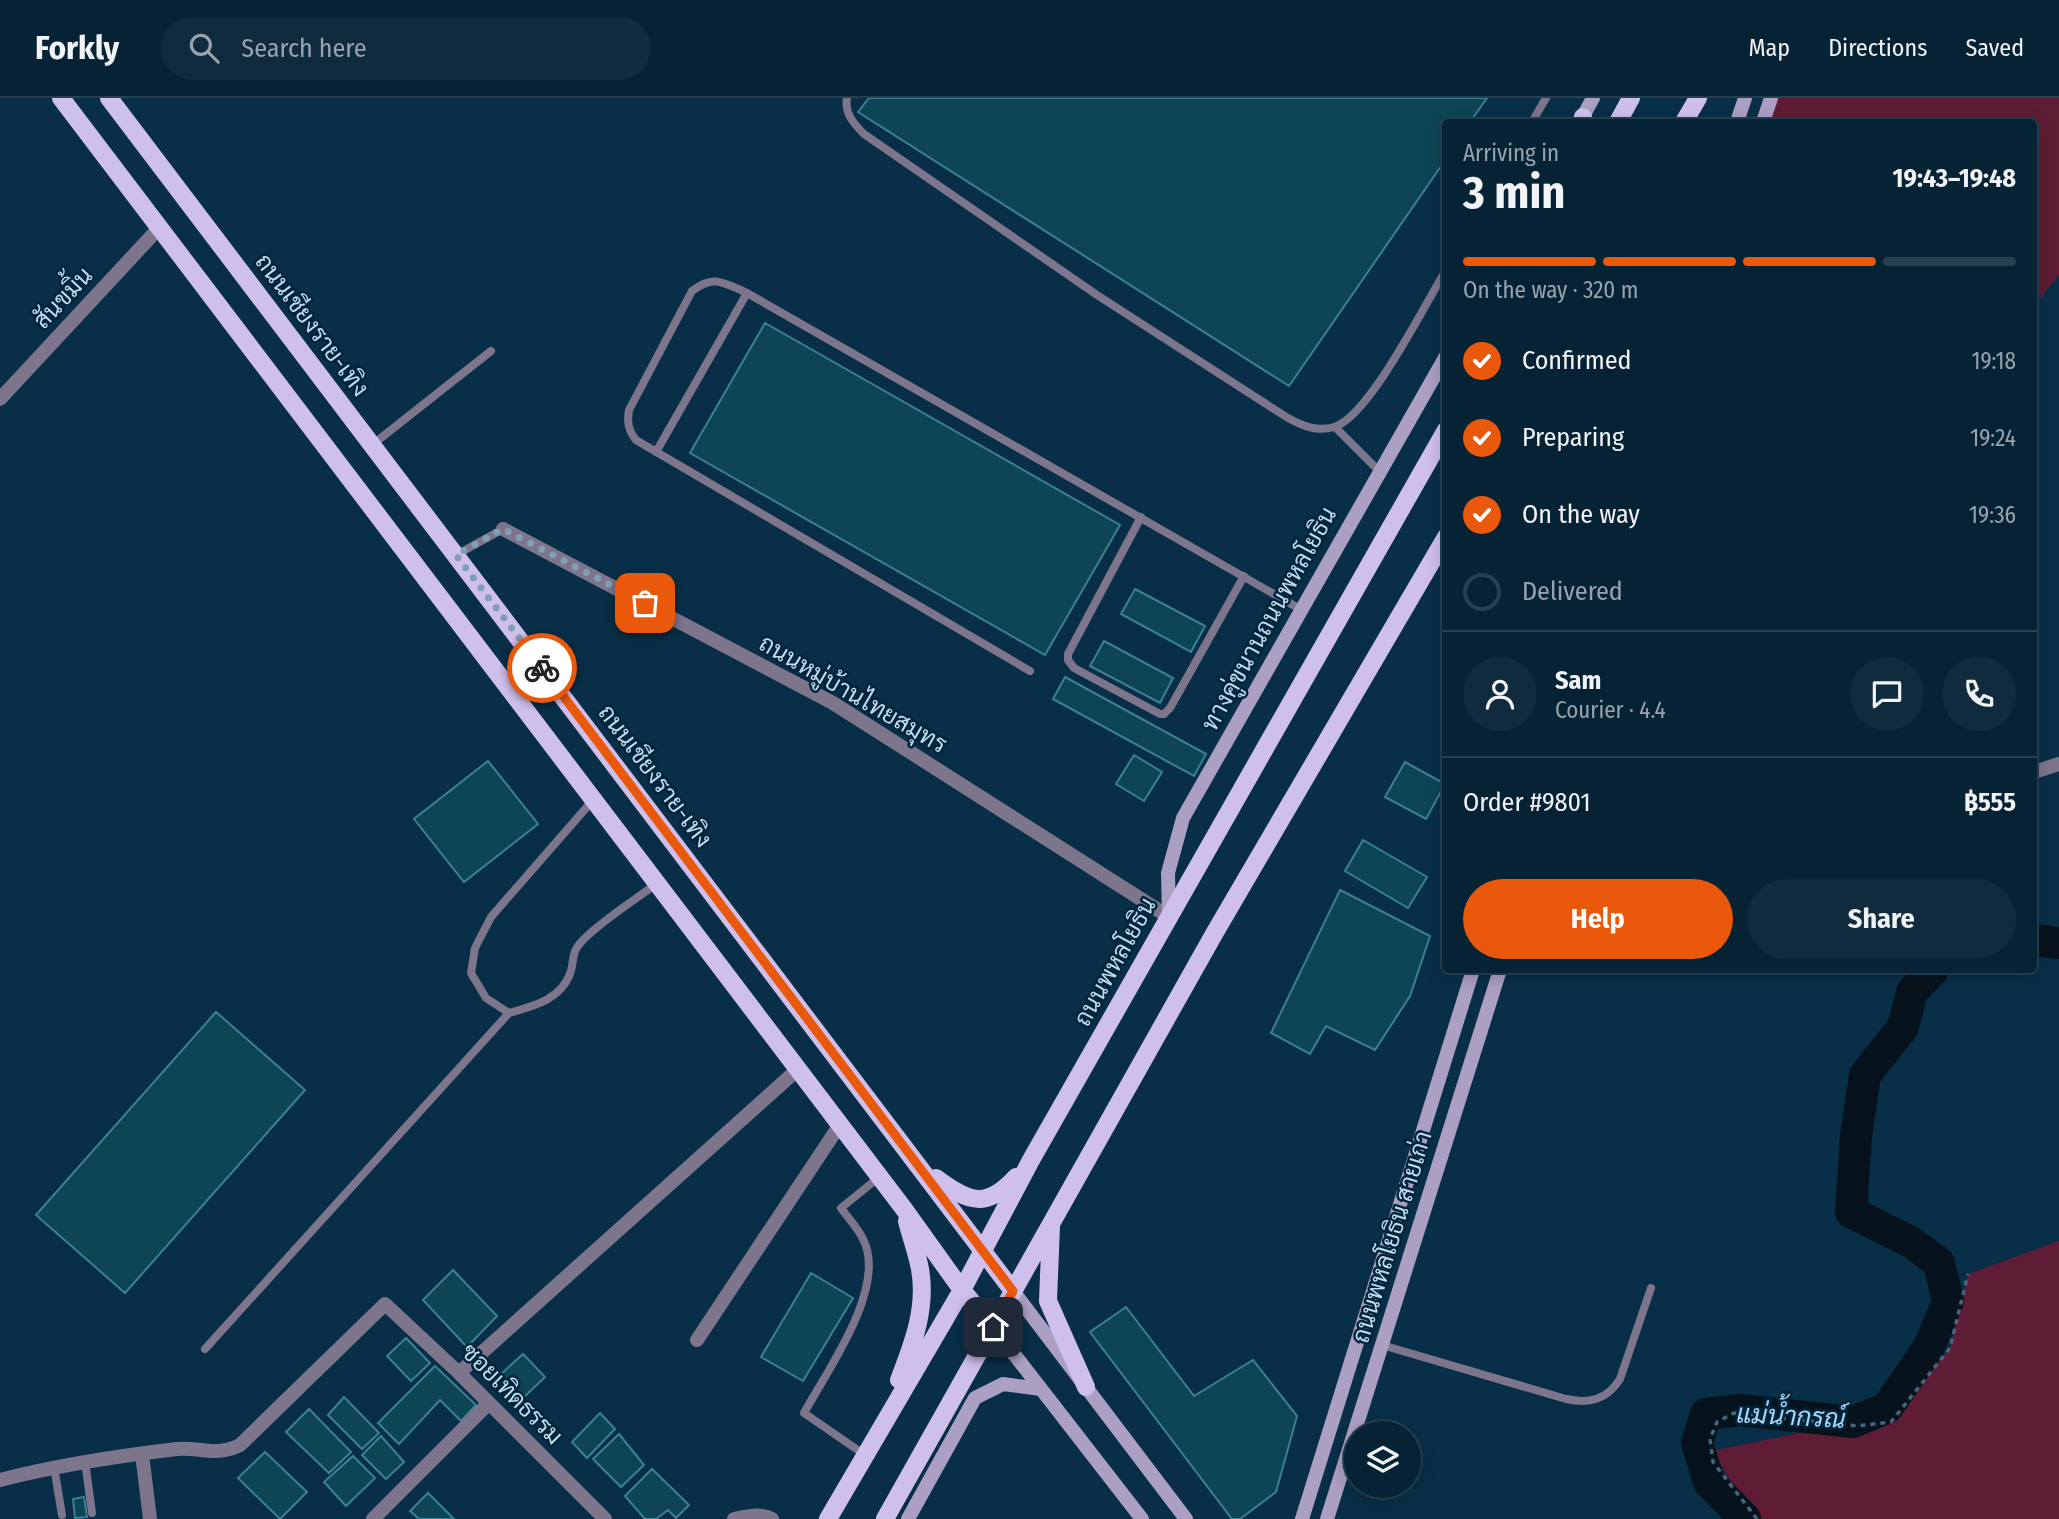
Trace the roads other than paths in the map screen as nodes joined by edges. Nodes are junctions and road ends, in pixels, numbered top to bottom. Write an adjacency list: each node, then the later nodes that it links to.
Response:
1 (61, 98): 16 (main road)
2 (848, 98): 22 (lane)
3 (1546, 98): 10 (lane)
4 (1593, 98): 11 (main road)
5 (1631, 98): 12 (main road)
6 (1698, 98): 13 (main road)
7 (1745, 98): 14 (main road)
8 (1771, 98): 15 (main road)
9 (112, 99): 24 (main road, ถนนเชียงราย-เทิง)
10 (1534, 119)
11 (1583, 119)
12 (1620, 119)
13 (1686, 119)
14 (1738, 119)
15 (1764, 119)
16 (159, 228): 21 (street, สันขมิ้น); 36 (main road)
17 (1442, 277): 22 (lane)
18 (747, 293): 25 (lane); 25 (lane); 27 (lane)
19 (491, 351): 24 (lane)
20 (1442, 363): 26 (main road, ทางคู่ขนานถนนพหลโยธิน)
21 (0, 399)
22 (1335, 427): 26 (lane)
23 (1442, 437): 38 (main road, ถนนพหลโยธิน)
24 (372, 445): 30 (main road, ถนนเชียงราย-เทิง)
25 (656, 452): 33 (lane)
26 (1379, 471): 32 (main road, ทางคู่ขนานถนนพหลโยธิน)
27 (1141, 517): 31 (lane); 31 (lane)
28 (503, 529): 30 (lane); 38 (street, ถนนหมู่บ้านไทยสมุทร)
29 (1442, 544): 48 (main road)
30 (456, 555): 45 (main road, ถนนเชียงราย-เทิง)
31 (1244, 576): 32 (lane)
32 (1300, 609): 38 (main road, ทางคู่ขนานถนนพหลโยธิน)
33 (1030, 671)
34 (2059, 764): 35 (street)
35 (2037, 771)
36 (593, 800): 37 (main road); 41 (lane)
37 (656, 884): 41 (lane); 42 (main road)
38 (1169, 917): 44 (main road, ถนนพหลโยธิน)
39 (1472, 973): 79 (main road, ถนนพหลโยธิน สายเก่า)
40 (1499, 973): 55 (main road, ถนนพหลโยธิน สายเก่า)
41 (509, 1013): 56 (lane)
42 (797, 1070): 43 (main road); 57 (street)
43 (839, 1126): 46 (main road); 54 (street)
44 (1031, 1160): 45 (main road); 49 (main road, ถนนพหลโยธิน)
45 (919, 1166): 49 (main road, ถนนเชียงราย-เทิง)
46 (878, 1178): 47 (main road); 63 (lane)
47 (904, 1209): 51 (main road); 61 (main road)
48 (1051, 1222): 52 (main road); 58 (main road)
49 (984, 1250): 51 (main road, ถนนพหลโยธิน); 52 (main road, ถนนเชียงราย-เทิง)
50 (1651, 1288): 55 (lane)
51 (962, 1290): 53 (main road); 61 (main road, ถนนพหลโยธิน)
52 (1013, 1291): 53 (main road); 58 (main road)
53 (993, 1327): 59 (main road); 75 (main road)
54 (696, 1340)
55 (1382, 1346): 80 (main road, ถนนพหลโยธิน สายเก่า)
56 (205, 1349)
57 (459, 1373): 60 (street, ซอยเทิดธรรม); 62 (street, ซอยเทิดธรรม)
58 (1086, 1387): 78 (main road)
59 (1041, 1389): 76 (main road); 77 (main road)
60 (489, 1403): 70 (street); 71 (street, ซอยเทิดธรรม)
61 (882, 1426): 63 (main road, ถนนพหลโยธิน)
62 (142, 1454): 64 (street); 69 (street)
63 (865, 1455): 74 (main road, ถนนพหลโยธิน)
64 (85, 1461): 65 (street); 67 (lane)
65 (54, 1466): 66 (street); 68 (lane)
66 (0, 1480)
67 (92, 1513)
68 (62, 1515)
69 (150, 1519)
70 (373, 1519)
71 (605, 1519)
72 (733, 1519): 73 (street)
73 (772, 1519)
74 (828, 1519)
75 (885, 1519)
76 (908, 1519)
77 (1142, 1519)
78 (1186, 1519)
79 (1302, 1519)
80 (1327, 1519)

